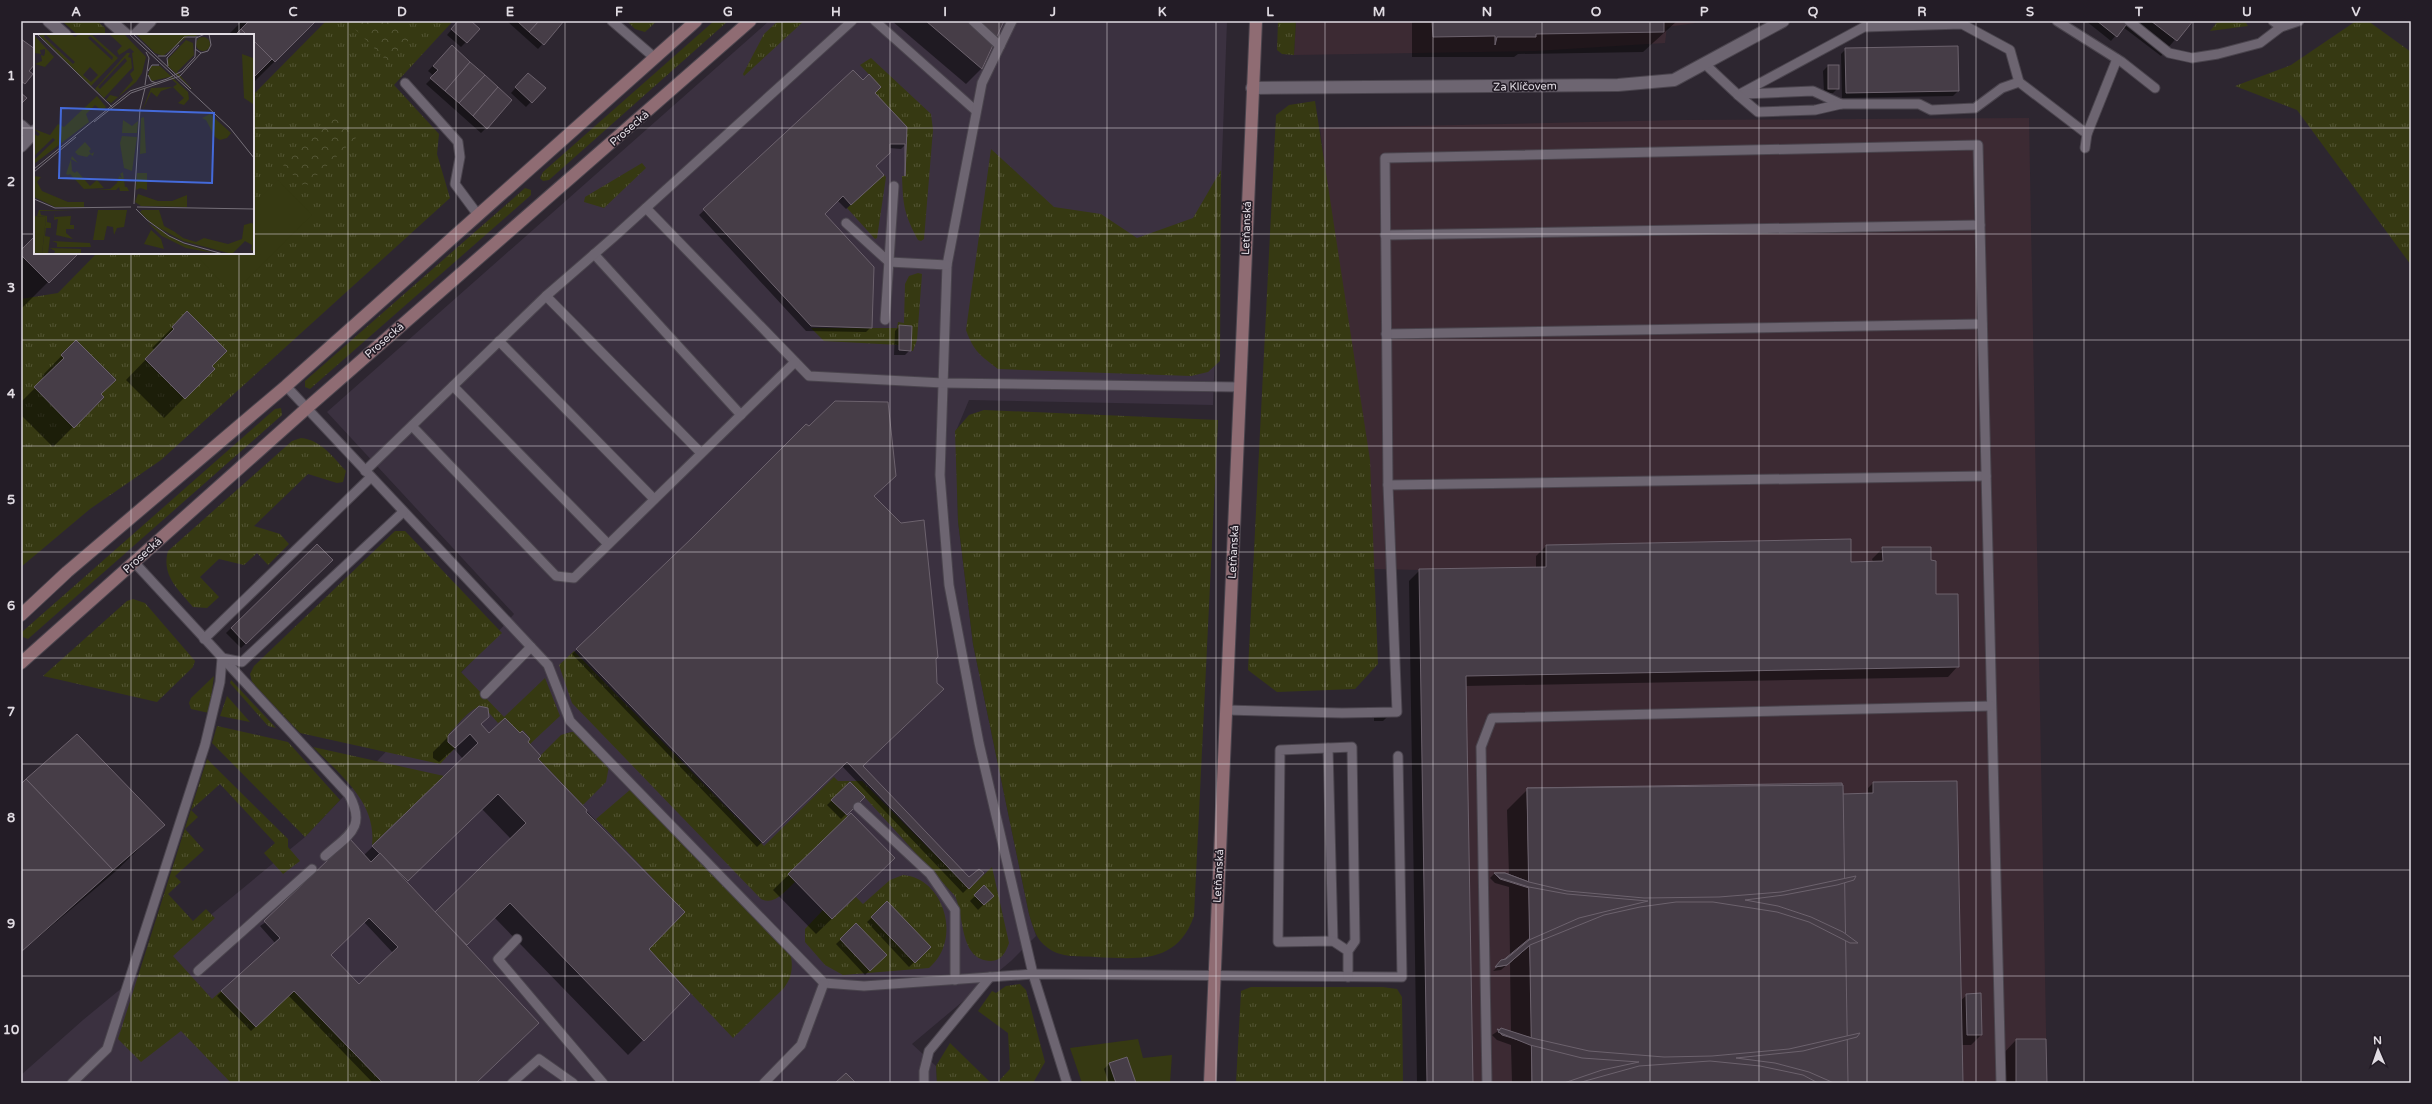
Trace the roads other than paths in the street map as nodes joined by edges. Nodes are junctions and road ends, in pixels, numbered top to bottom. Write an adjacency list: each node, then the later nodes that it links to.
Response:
1 (49, 21): 18 (street)
2 (110, 21): 19 (street)
3 (150, 21): 20 (street)
4 (612, 21): 22 (lane)
5 (696, 21): 22 (main road)
6 (750, 21): 56 (main road, Prosecká)
7 (852, 21): 38 (lane)
8 (875, 21): 31 (lane)
9 (973, 21): 21 (lane)
10 (1012, 21): 21 (lane)
11 (1256, 21): 27 (main road, Letňanská)
12 (1783, 21): 24 (street, Za Klíčovem)
13 (2057, 21): 23 (lane)
14 (2129, 21): 17 (lane)
15 (2273, 21): 17 (lane)
16 (2299, 21): 17 (lane)
17 (2281, 27)
18 (64, 34)
19 (125, 34)
20 (137, 34)
21 (1000, 46): 31 (lane)
22 (655, 58): 39 (main road)
23 (2117, 59): 28 (lane); 34 (lane)
24 (1706, 64): 27 (street, Za Klíčovem); 29 (lane)
25 (2020, 82): 29 (lane); 30 (lane); 34 (lane)
26 (405, 83): 39 (lane)
27 (1252, 88): 55 (main road, Letňanská)
28 (2155, 88)
29 (1738, 95): 30 (lane); 30 (lane)
30 (1841, 104)
31 (975, 110): 45 (lane)
32 (21, 126): 33 (street)
33 (33, 133): 35 (street)
34 (2087, 134): 36 (lane)
35 (21, 146)
36 (2085, 148)
37 (894, 186): 44 (lane)
38 (646, 208): 43 (lane); 51 (lane)
39 (478, 215): 53 (main road)
40 (846, 223): 44 (lane)
41 (1980, 226): 42 (lane); 42 (lane); 48 (lane)
42 (1386, 235): 49 (lane)
43 (594, 254): 46 (lane); 57 (lane)
44 (889, 262): 45 (lane); 47 (lane)
45 (947, 265): 52 (lane)
46 (546, 296): 50 (lane); 59 (lane)
47 (885, 320)
48 (1982, 324): 49 (lane); 61 (lane)
49 (1386, 334): 62 (lane)
50 (499, 341): 54 (lane); 63 (lane)
51 (795, 362): 52 (lane); 57 (lane)
52 (943, 383): 55 (lane); 84 (lane)
53 (286, 386): 56 (lane); 67 (main road)
54 (453, 386): 58 (lane); 65 (lane)
55 (1240, 387): 74 (main road, Letňanská)
56 (307, 408): 60 (lane); 66 (main road, Prosecká)
57 (741, 415): 59 (lane)
58 (412, 426): 60 (lane); 65 (lane)
59 (701, 454): 63 (lane)
60 (368, 474): 64 (lane); 68 (lane)
61 (1986, 476): 62 (lane); 73 (lane)
62 (1388, 485): 74 (lane)
63 (654, 499): 65 (lane)
64 (403, 512): 69 (lane); 70 (lane)
65 (608, 544)
66 (134, 562): 68 (lane); 71 (main road, Prosecká)
67 (21, 615)
68 (204, 639): 70 (lane)
69 (531, 647): 72 (lane); 89 (lane)
70 (222, 658): 78 (lane); 90 (lane)
71 (21, 663)
72 (485, 694)
73 (1991, 706): 98 (lane); 99 (lane)
74 (1226, 710): 86 (main road, Letňanská)
75 (1328, 748): 81 (lane); 81 (lane); 82 (lane)
76 (1398, 756): 87 (lane)
77 (858, 807): 88 (lane)
78 (325, 856)
79 (312, 869): 83 (lane)
80 (517, 939): 93 (lane)
81 (1334, 941): 82 (lane)
82 (1348, 951): 87 (lane)
83 (198, 971)
84 (1033, 974): 85 (lane); 86 (lane); 96 (lane)
85 (990, 977): 88 (lane); 95 (lane)
86 (1214, 977): 87 (lane); 97 (main road, Letňanská)
87 (1348, 977)
88 (955, 980): 89 (lane)
89 (824, 982): 94 (lane)
90 (72, 1083)
91 (512, 1083): 92 (lane)
92 (573, 1083)
93 (603, 1083)
94 (764, 1083)
95 (924, 1083)
96 (1067, 1083)
97 (1210, 1083)
98 (1487, 1083)
99 (2001, 1083)

